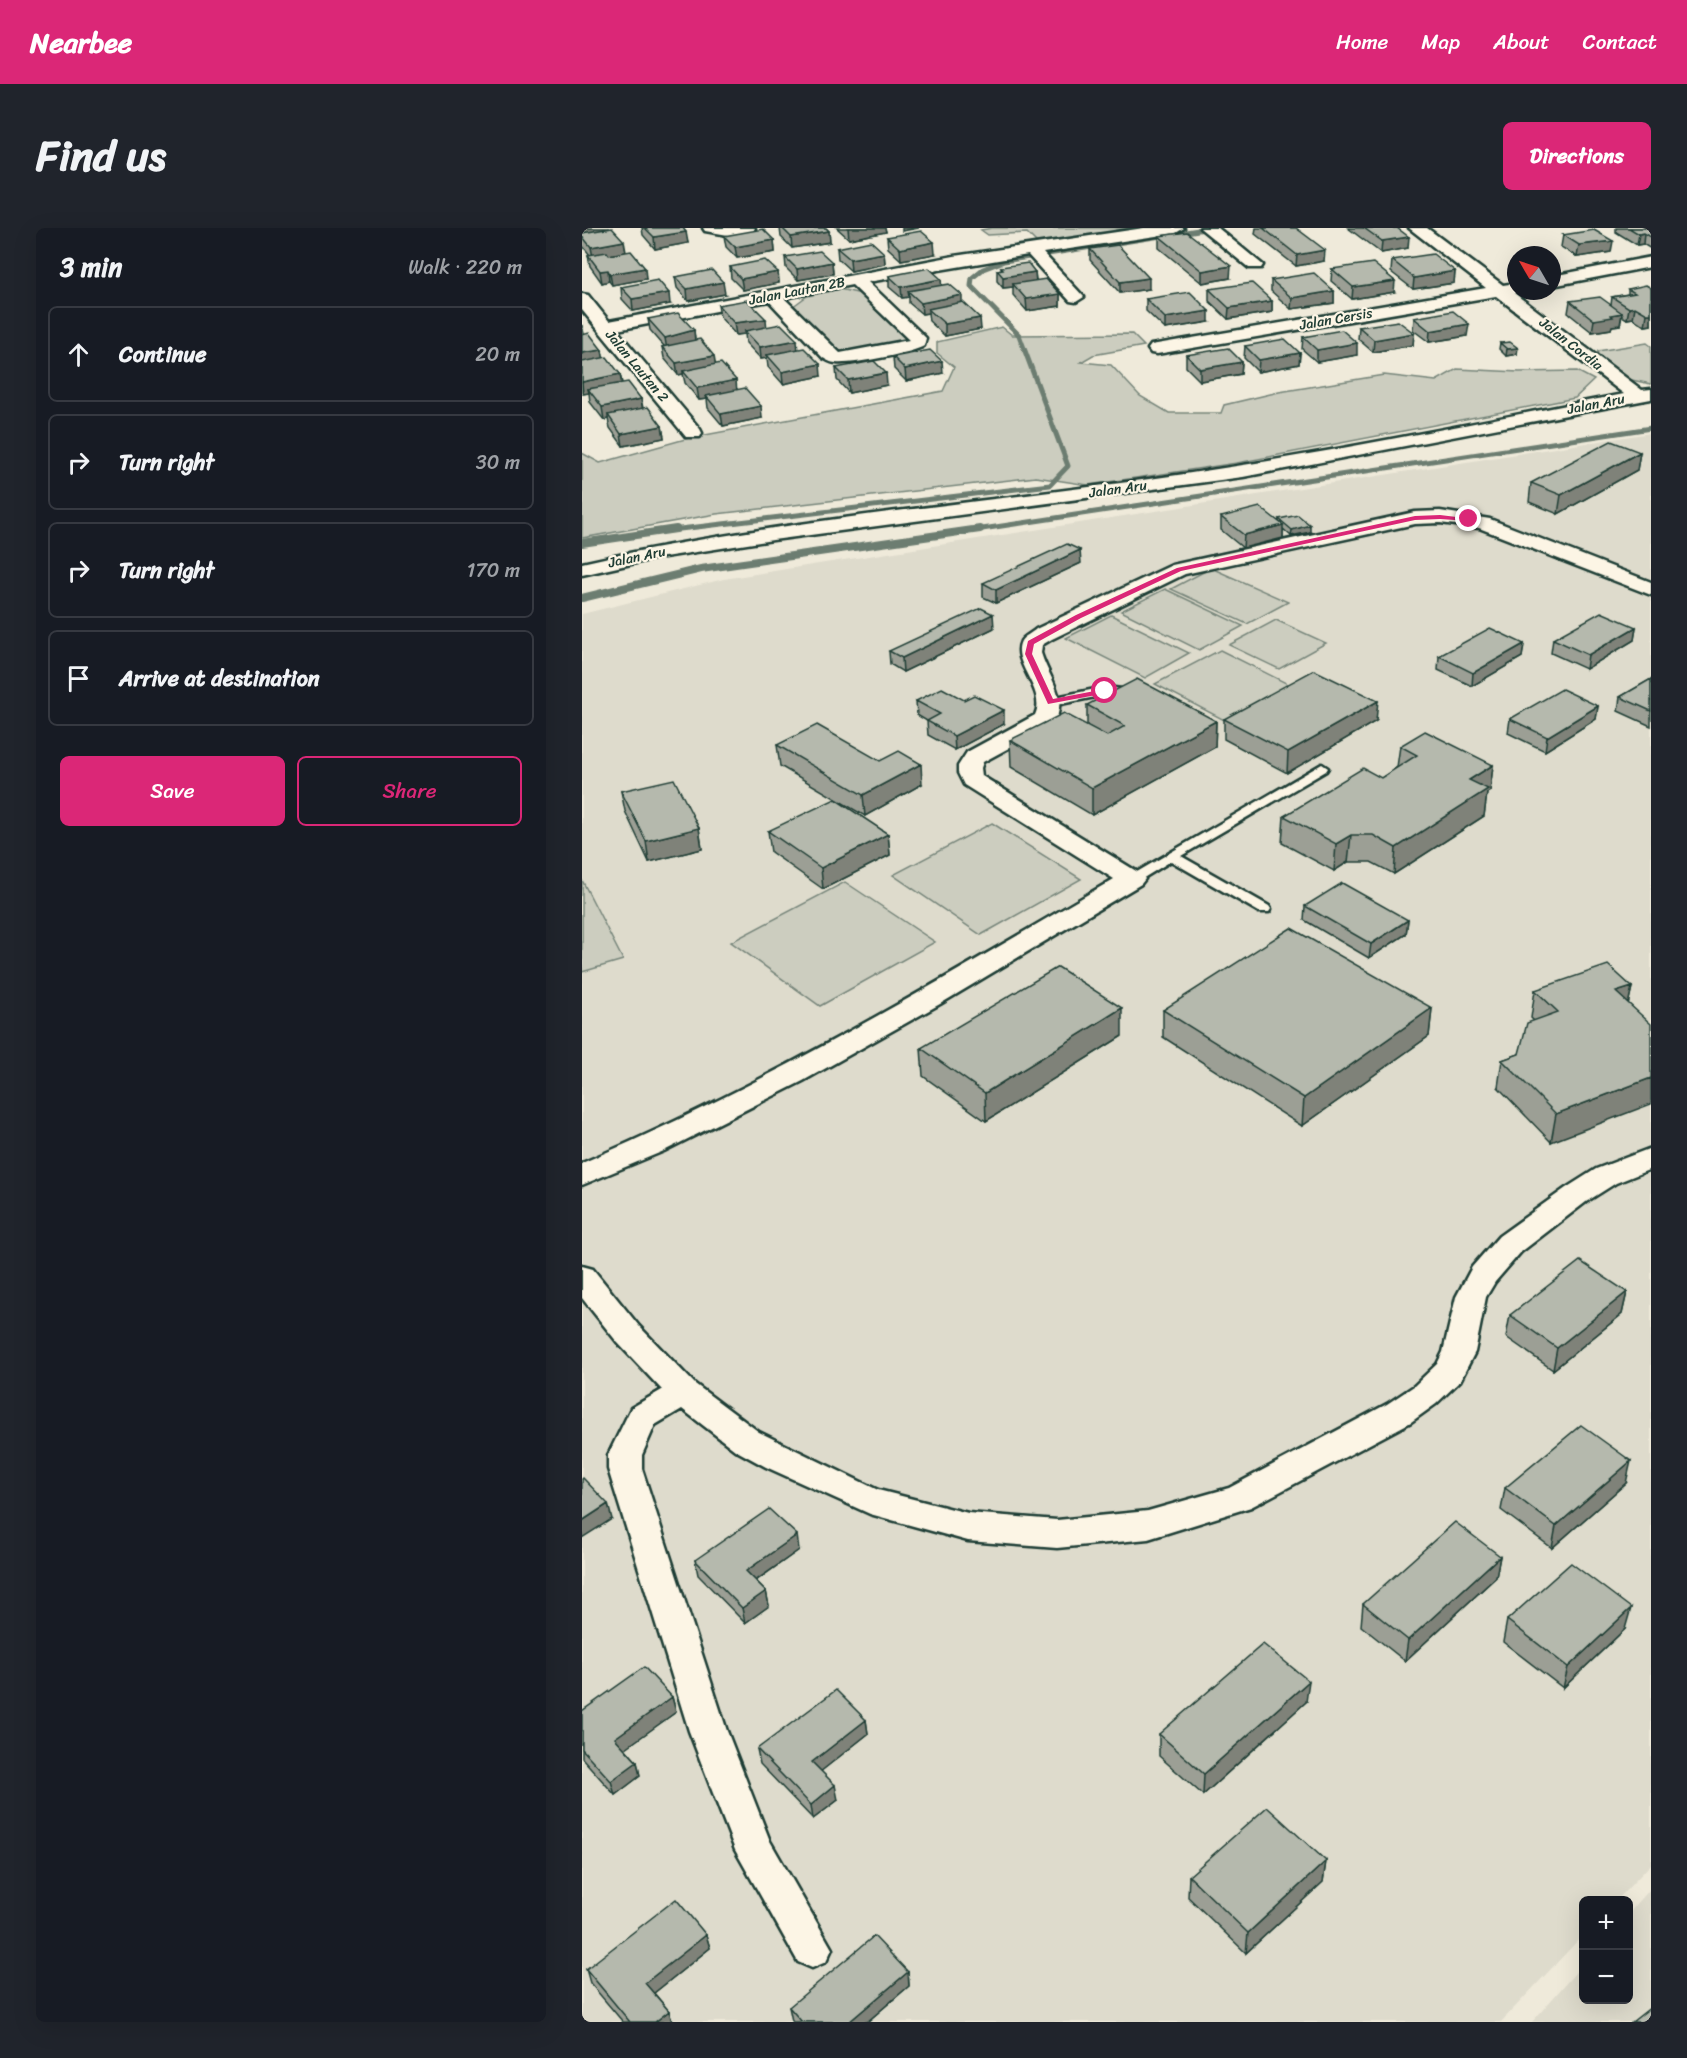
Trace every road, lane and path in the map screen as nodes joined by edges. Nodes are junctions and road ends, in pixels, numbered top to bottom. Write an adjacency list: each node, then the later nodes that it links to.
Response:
1 (711, 228): 2 (street)
2 (747, 228)
3 (1176, 228): 6 (street)
4 (1417, 228): 11 (street, Jalan Cordia)
5 (1213, 232): 8 (street)
6 (1036, 254): 10 (street, Jalan Lautan 2B); 14 (street)
7 (1651, 262): 9 (street)
8 (1255, 265)
9 (1561, 279)
10 (856, 280): 13 (street, Jalan Lautan 2B); 13 (street)
11 (1507, 289)
12 (1507, 290): 18 (street, Jalan Cersis)
13 (773, 296): 17 (street, Jalan Lautan 2B)
14 (1076, 297)
15 (582, 299): 17 (street, Jalan Lautan 2)
16 (1522, 300): 19 (street, Jalan Cordia)
17 (605, 327): 20 (street, Jalan Lautan 2)
18 (1157, 349)
19 (1645, 395): 21 (street, Jalan Aru)
20 (693, 433)
21 (582, 569)
22 (1651, 589): 24 (street)
23 (1144, 698): 24 (lane)
24 (1051, 702): 27 (street)
25 (1322, 768): 26 (lane)
26 (1173, 857): 27 (lane); 28 (lane)
27 (1132, 879): 30 (street)
28 (1264, 909)
29 (1651, 1158): 32 (street)
30 (582, 1175)
31 (582, 1277): 32 (street)
32 (684, 1393): 33 (street)
33 (812, 1950)

